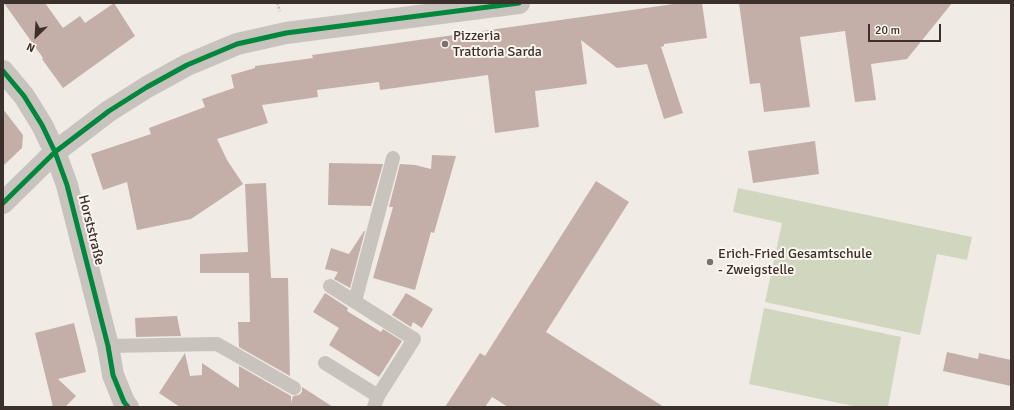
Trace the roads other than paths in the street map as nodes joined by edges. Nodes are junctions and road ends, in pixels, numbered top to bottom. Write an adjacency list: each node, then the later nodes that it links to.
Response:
1 (518, 3): 3 (street)
2 (3, 71): 3 (street, Horststraße)
3 (55, 152): 5 (street); 8 (street, Horststraße)
4 (394, 158): 7 (lane)
5 (3, 203)
6 (330, 286): 7 (lane)
7 (355, 301): 11 (lane)
8 (108, 346): 10 (lane); 12 (street, Horststraße)
9 (325, 363): 11 (lane)
10 (294, 388)
11 (376, 402)
12 (128, 407)

